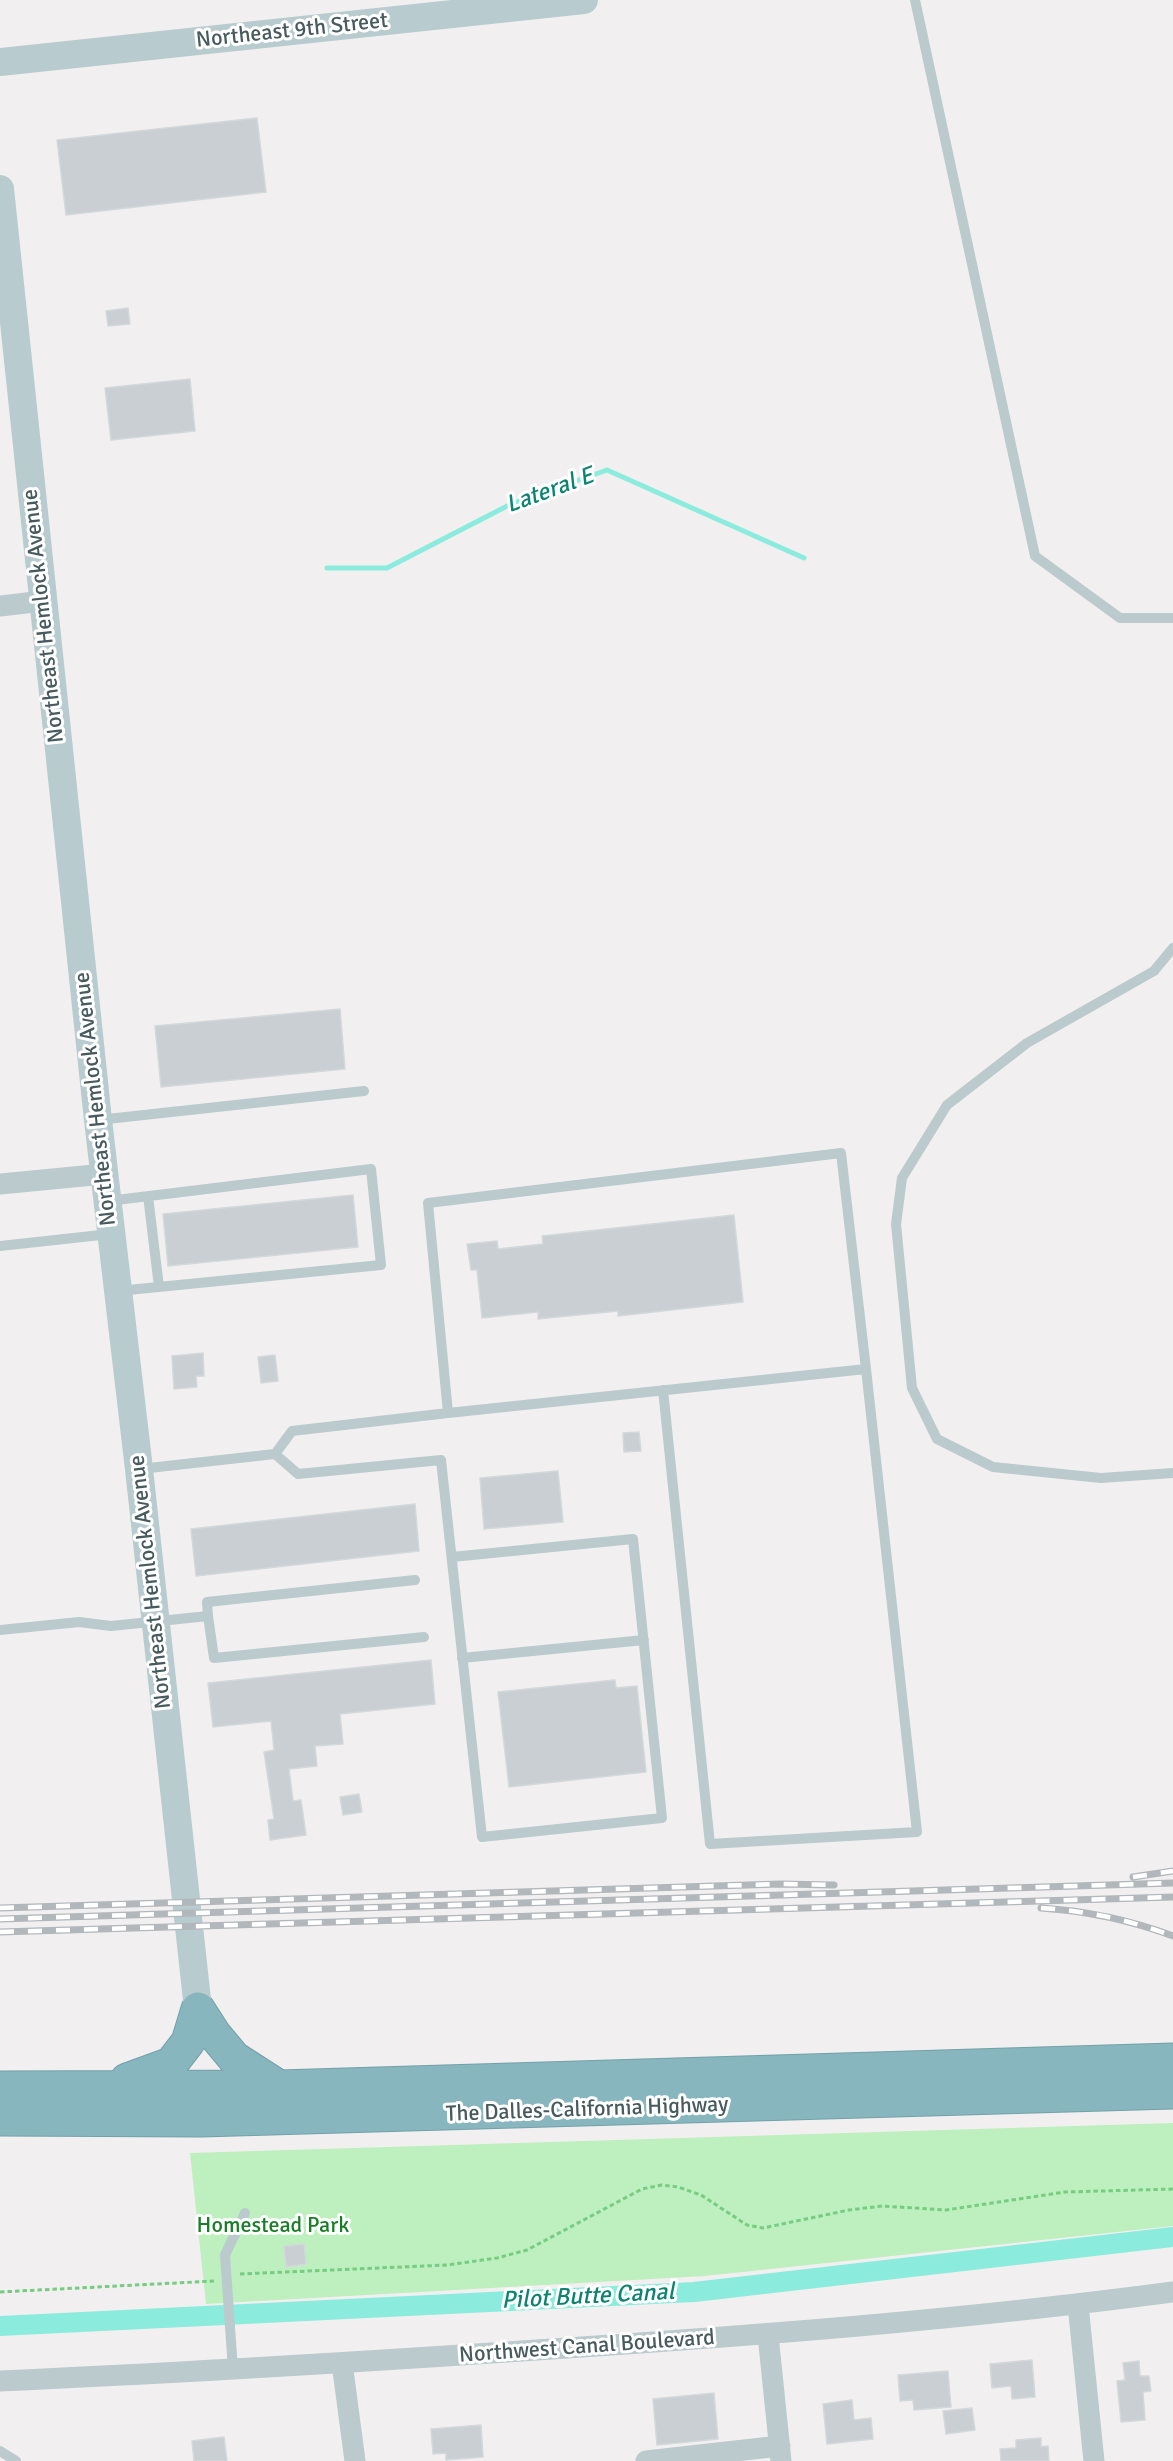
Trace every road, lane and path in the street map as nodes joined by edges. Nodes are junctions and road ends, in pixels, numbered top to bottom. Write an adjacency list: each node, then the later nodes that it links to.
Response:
1 (584, 0): 3 (street, Northeast 9th Street)
2 (915, 0): 7 (lane)
3 (0, 62)
4 (0, 189): 5 (street, Northeast Hemlock Avenue)
5 (43, 601): 6 (street); 10 (street, Northeast Hemlock Avenue)
6 (0, 606)
7 (1173, 618)
8 (1173, 948): 23 (lane)
9 (364, 1091): 10 (lane)
10 (98, 1120): 12 (street, Northeast Hemlock Avenue)
11 (0, 1184): 12 (street)
12 (105, 1187): 13 (lane); 14 (street, Northeast Hemlock Avenue)
13 (148, 1196): 16 (lane); 16 (lane)
14 (111, 1234): 15 (lane); 17 (street, Northeast Hemlock Avenue)
15 (0, 1246)
16 (159, 1287): 17 (lane)
17 (118, 1291): 22 (street, Northeast Hemlock Avenue)
18 (866, 1369): 19 (lane); 19 (lane); 20 (lane)
19 (663, 1390): 20 (lane)
20 (448, 1413): 21 (lane)
21 (275, 1454): 22 (lane); 24 (lane)
22 (140, 1468): 27 (street, Northeast Hemlock Avenue)
23 (1173, 1473)
24 (452, 1557): 30 (lane); 31 (lane)
25 (415, 1580): 26 (lane)
26 (208, 1616): 27 (lane); 29 (lane)
27 (155, 1622): 28 (lane); 32 (street, Northeast Hemlock Avenue)
28 (0, 1630)
29 (424, 1637)
30 (644, 1640): 31 (lane); 31 (lane)
31 (462, 1658)
32 (198, 2009): 34 (highway); 36 (highway)
33 (1173, 2060): 34 (highway, The Dalles-California Highway)
34 (279, 2087): 36 (highway, The Dalles-California Highway)
35 (0, 2088): 36 (highway, The Dalles-California Highway)
36 (102, 2089)
37 (1173, 2092): 38 (highway, The Dalles-California Highway)
38 (0, 2119)
39 (1173, 2189): 41 (path)
40 (245, 2213): 41 (lane)
41 (227, 2277): 42 (path); 47 (lane)
42 (0, 2292)
43 (1173, 2292): 44 (street, Northwest Canal Boulevard)
44 (1078, 2305): 45 (street, Northwest Canal Boulevard); 54 (street)
45 (768, 2335): 46 (street, Northwest Canal Boulevard); 50 (street)
46 (342, 2363): 47 (street, Northwest Canal Boulevard); 52 (street)
47 (233, 2370): 48 (street, Northwest Canal Boulevard)
48 (0, 2381)
49 (0, 2451): 51 (lane)
50 (780, 2453): 53 (street)
51 (16, 2461)
52 (355, 2461)
53 (646, 2461)
54 (1094, 2461)

